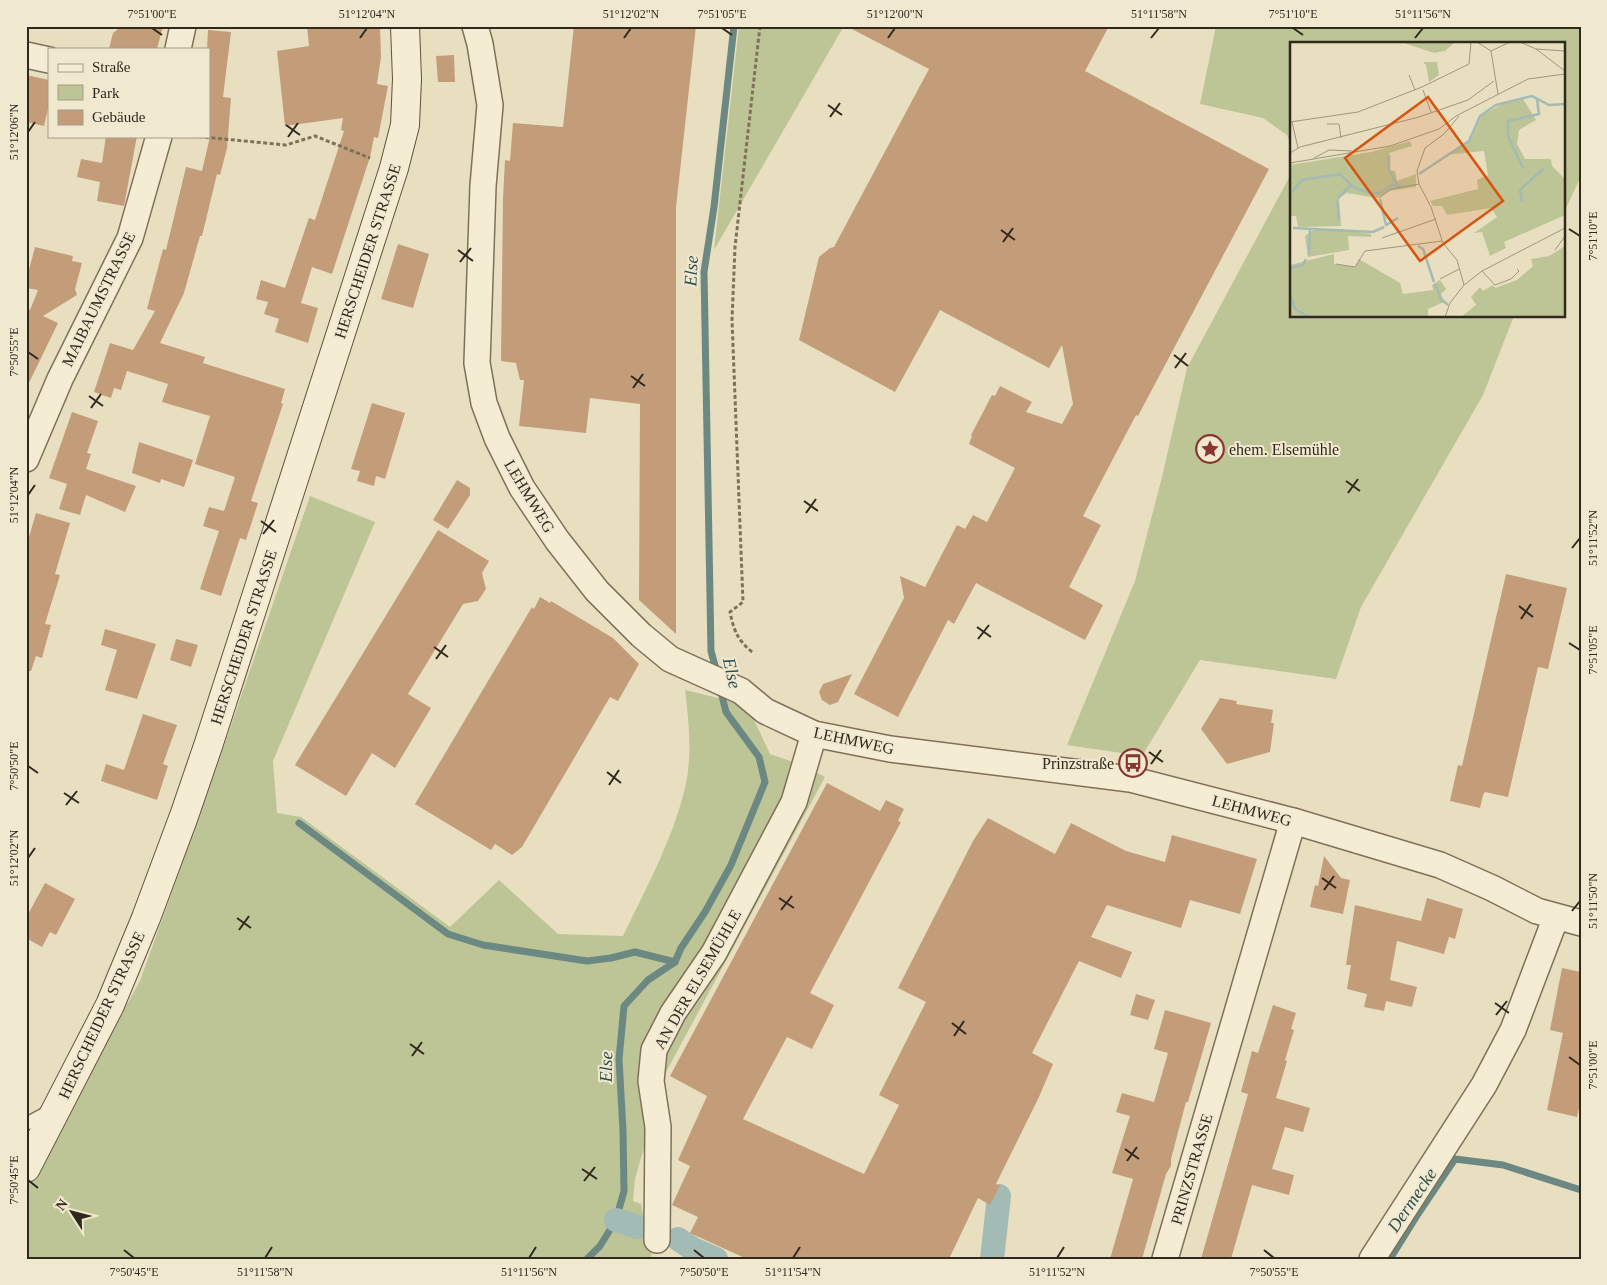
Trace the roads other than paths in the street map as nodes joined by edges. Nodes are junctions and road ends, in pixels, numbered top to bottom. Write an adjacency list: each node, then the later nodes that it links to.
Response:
1 (183, 26): 4 (street)
2 (405, 26): 13 (main road, HERSCHEIDER STRASSE)
3 (475, 26): 9 (street, LEHMWEG)
4 (178, 48)
5 (26, 55): 6 (street)
6 (48, 60)
7 (158, 138): 8 (street, MAIBAUMSTRASSE)
8 (26, 459)
9 (814, 734): 10 (street, LEHMWEG); 16 (street, AN DER ELSEMÜHLE)
10 (1293, 821): 11 (street, LEHMWEG); 17 (street, PRINZSTRASSE)
11 (1546, 914): 12 (street, LEHMWEG); 18 (street)
12 (1581, 923)
13 (59, 1107): 14 (lane); 15 (main road, HERSCHEIDER STRASSE)
14 (26, 1124)
15 (26, 1168)
16 (657, 1240)
17 (1165, 1259)
18 (1372, 1259)

